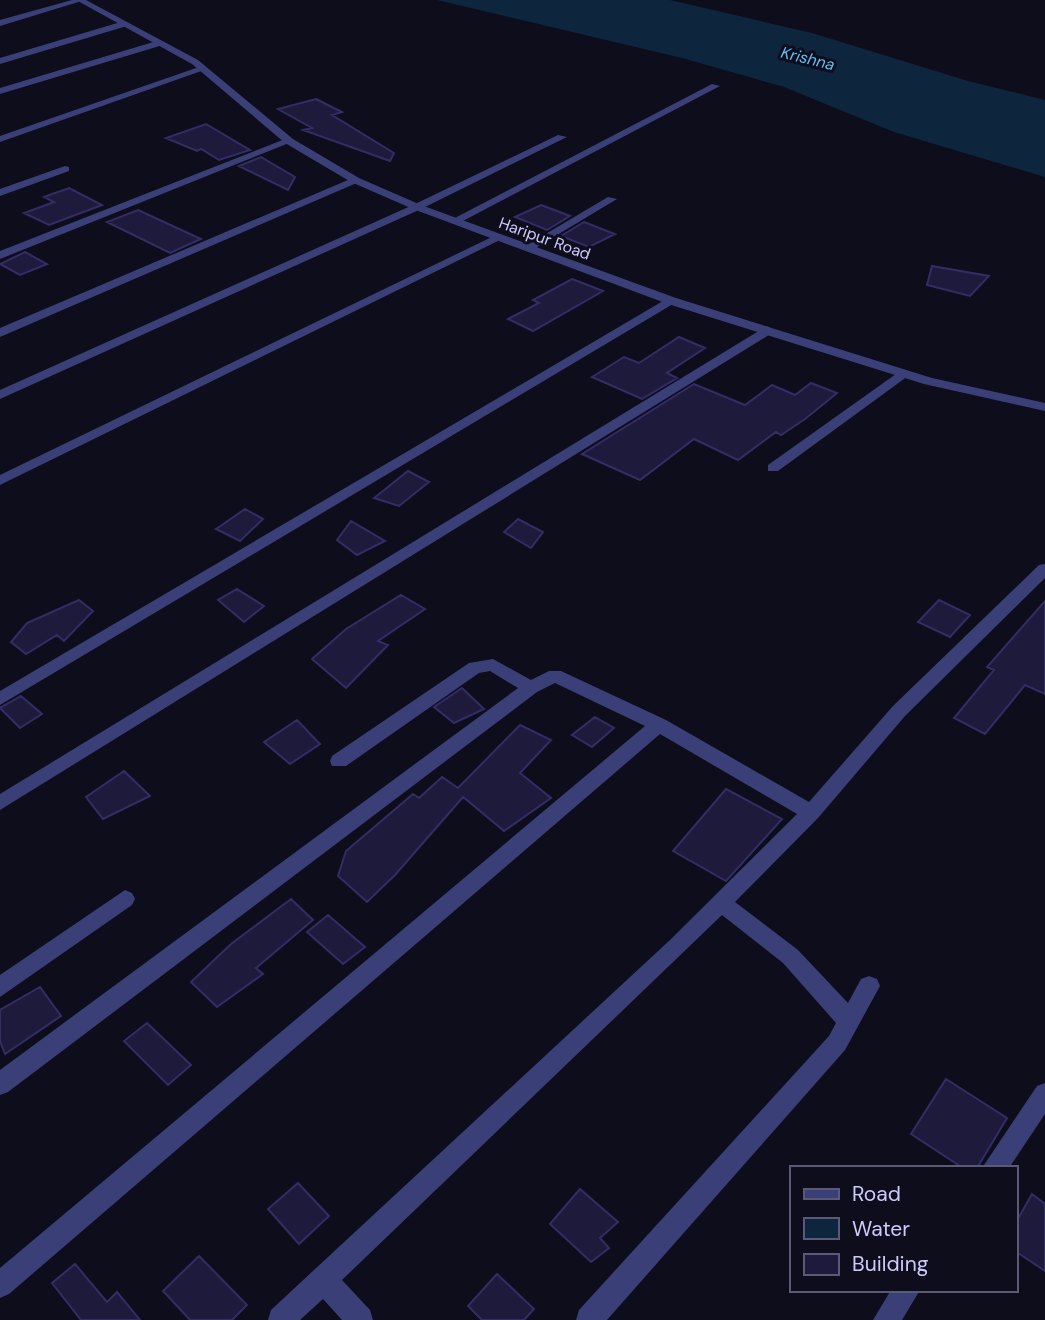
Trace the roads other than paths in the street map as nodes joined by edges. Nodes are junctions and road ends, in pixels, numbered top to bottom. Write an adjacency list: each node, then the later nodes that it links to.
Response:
1 (80, 0): 2 (street); 3 (street, Haripur Road)
2 (0, 23)
3 (124, 24): 4 (street, Haripur Road); 5 (street)
4 (160, 43): 6 (street, Haripur Road); 8 (street)
5 (0, 61)
6 (202, 69): 10 (street); 11 (street, Haripur Road)
7 (715, 86): 18 (street)
8 (0, 91)
9 (562, 137): 17 (street)
10 (0, 139)
11 (289, 141): 13 (street, Haripur Road); 21 (street)
12 (65, 169): 15 (street)
13 (355, 180): 17 (street, Haripur Road); 24 (street)
14 (0, 184): 15 (street)
15 (6, 191)
16 (612, 199): 20 (street)
17 (417, 206): 18 (street, Haripur Road); 26 (street)
18 (455, 221): 19 (street, Haripur Road)
19 (498, 237): 20 (street, Haripur Road); 29 (street)
20 (528, 248): 22 (street, Haripur Road)
21 (0, 255)
22 (672, 301): 23 (street, Haripur Road); 32 (street)
23 (767, 330): 25 (street, Haripur Road); 35 (street)
24 (0, 333)
25 (902, 373): 27 (street, Haripur Road); 28 (street)
26 (0, 395)
27 (1045, 407)
28 (772, 468)
29 (0, 481)
30 (1045, 569): 36 (street)
31 (531, 688): 33 (street); 34 (street); 42 (street)
32 (0, 699)
33 (659, 725): 36 (street); 46 (street)
34 (339, 761)
35 (0, 803)
36 (811, 813): 38 (street)
37 (125, 899): 40 (street)
38 (721, 903): 41 (street); 45 (street)
39 (869, 986): 41 (street)
40 (0, 987)
41 (849, 1022): 50 (street)
42 (0, 1084)
43 (1045, 1094): 44 (street)
44 (995, 1166)
45 (323, 1279): 48 (street); 49 (street)
46 (0, 1285)
47 (906, 1292): 51 (street)
48 (281, 1320)
49 (360, 1320)
50 (589, 1320)
51 (886, 1320)

